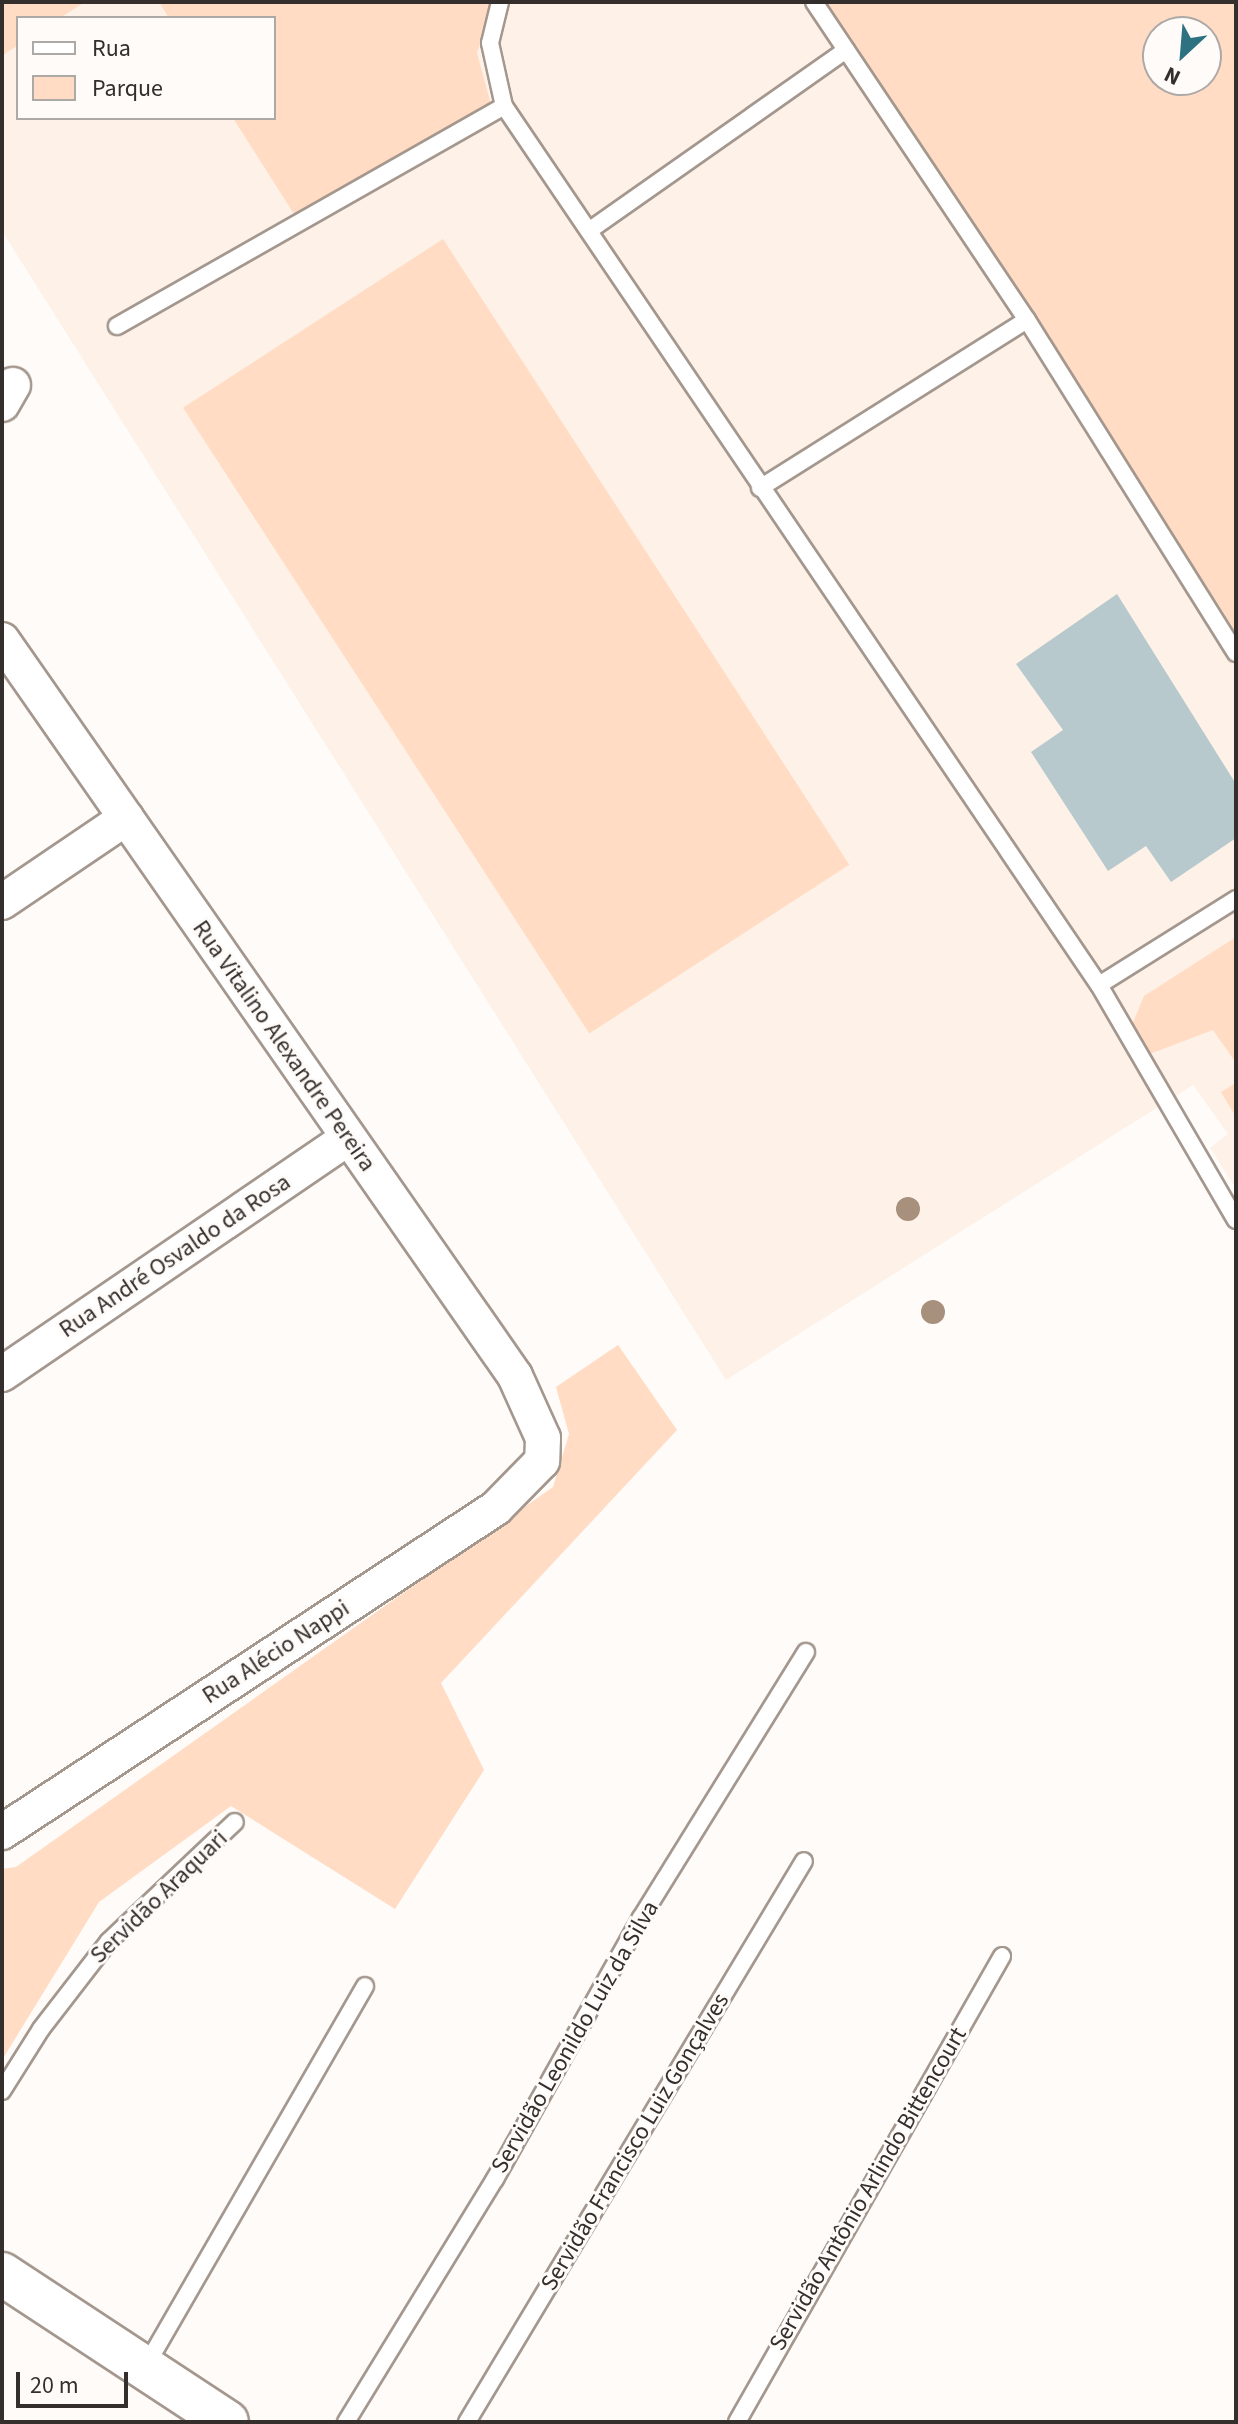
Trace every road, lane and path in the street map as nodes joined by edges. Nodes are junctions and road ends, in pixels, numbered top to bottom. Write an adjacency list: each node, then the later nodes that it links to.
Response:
1 (500, 2): 4 (lane)
2 (814, 2): 3 (lane)
3 (846, 50): 5 (lane); 6 (lane)
4 (504, 106): 5 (lane); 7 (lane)
5 (590, 230): 8 (lane)
6 (1027, 320): 8 (lane); 10 (lane)
7 (117, 326)
8 (760, 488): 14 (lane)
9 (2, 640): 11 (street, Rua Vitalino Alexandre Pereira)
10 (1236, 653)
11 (126, 818): 13 (street); 15 (street, Rua Vitalino Alexandre Pereira)
12 (1236, 899): 14 (lane)
13 (2, 902)
14 (1099, 985): 16 (lane)
15 (348, 1138): 17 (street, Rua André Osvaldo da Rosa); 18 (street, Rua Vitalino Alexandre Pereira)
16 (1236, 1220)
17 (2, 1374)
18 (542, 1461): 21 (street, Rua Alécio Nappi)
19 (806, 1652): 30 (lane, Servidão Leonildo Luiz da Silva)
20 (235, 1822): 25 (lane, Servidão Araquari)
21 (2, 1832)
22 (804, 1861): 31 (lane, Servidão Francisco Luiz Gonçalves)
23 (1002, 1956): 32 (lane, Servidão Antônio Arlindo Bittencourt)
24 (365, 1986): 28 (lane)
25 (2, 2091)
26 (2, 2274): 28 (street)
27 (2, 2305): 28 (street)
28 (144, 2371): 29 (street)
29 (227, 2422)
30 (346, 2422)
31 (467, 2422)
32 (737, 2422)

